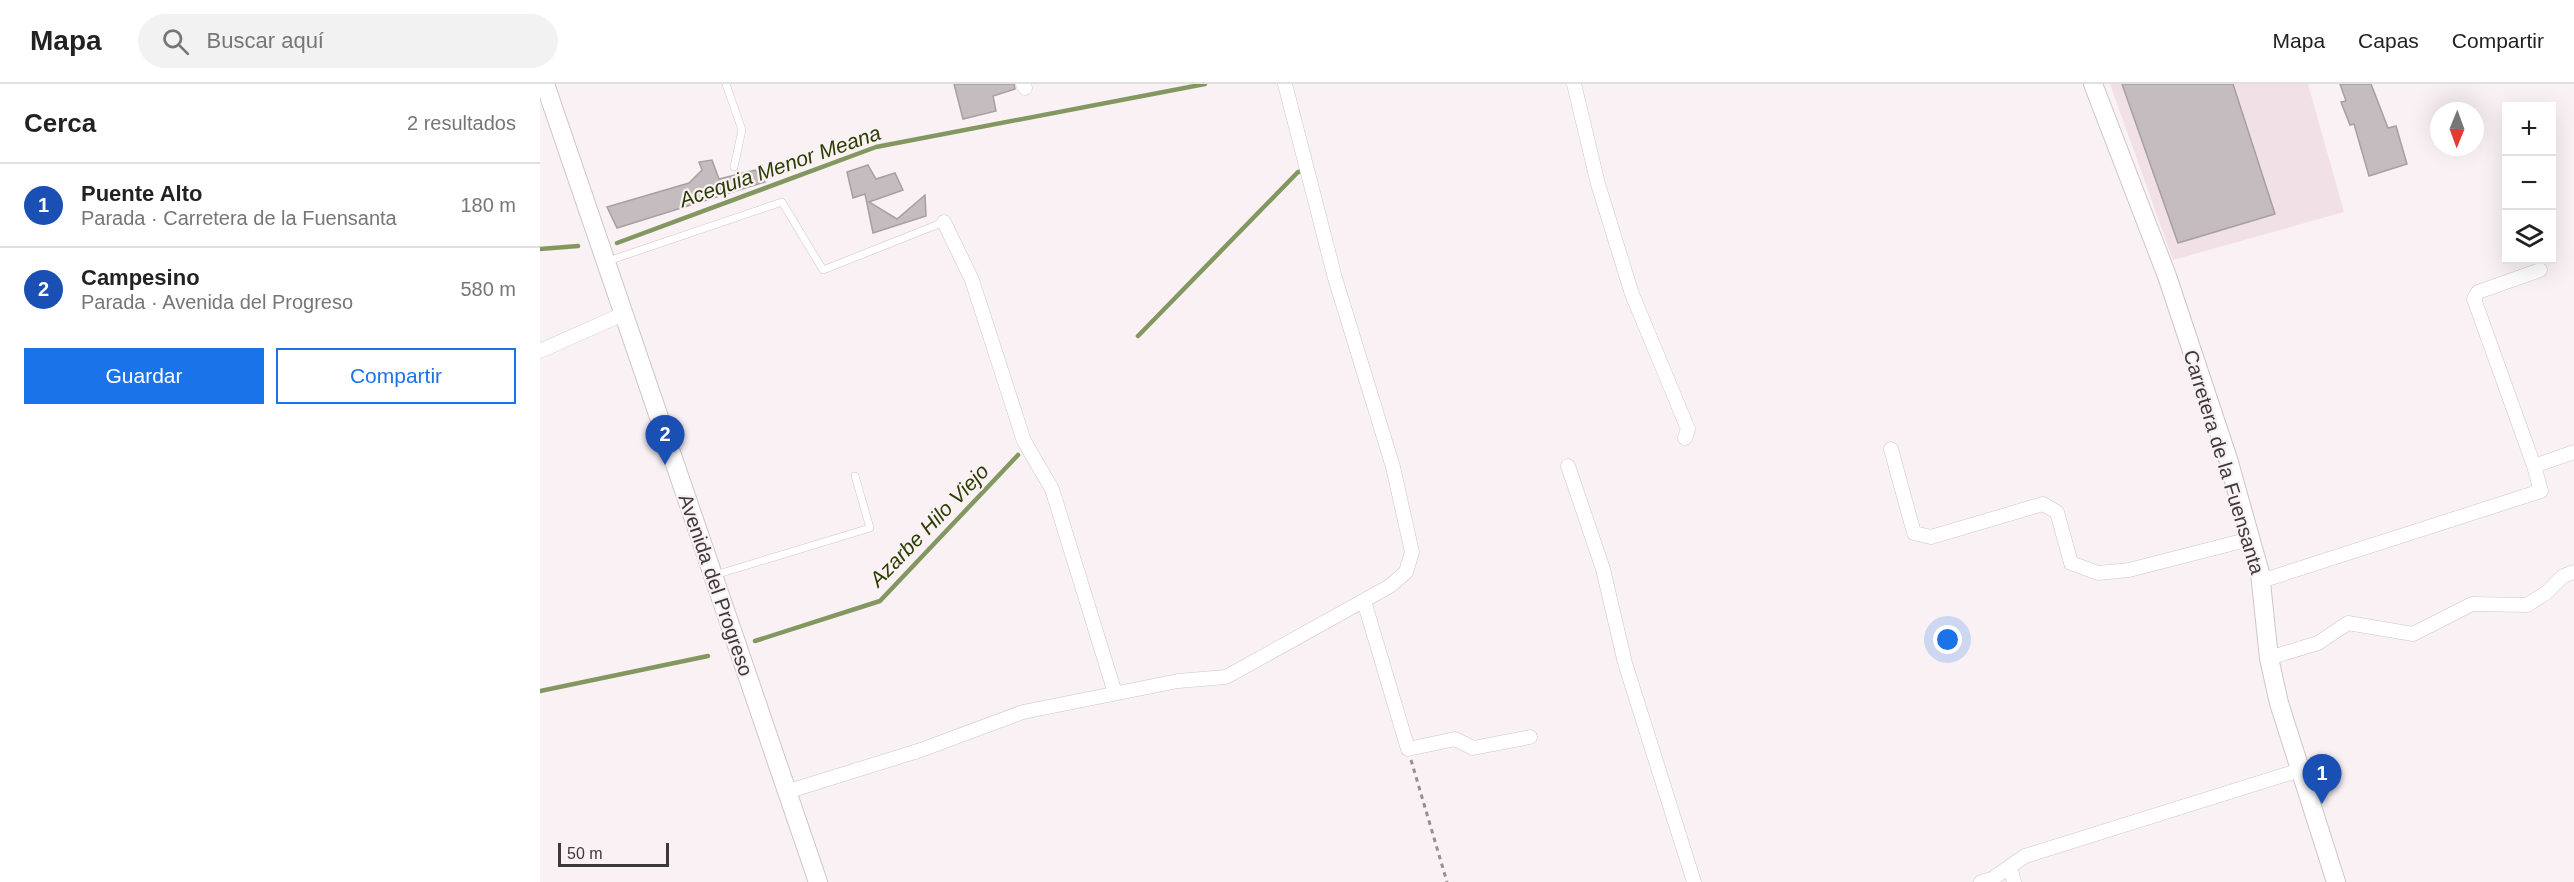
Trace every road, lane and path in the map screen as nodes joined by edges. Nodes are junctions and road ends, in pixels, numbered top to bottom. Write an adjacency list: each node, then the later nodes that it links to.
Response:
1 (544, 84): 8 (main road, Avenida del Progreso)
2 (726, 84): 6 (lane)
3 (1285, 84): 22 (street)
4 (1574, 84): 12 (street)
5 (2093, 84): 18 (main road, Carretera de la Fuensanta)
6 (734, 167)
7 (944, 222): 8 (lane); 24 (street)
8 (605, 262): 10 (main road, Avenida del Progreso)
9 (2540, 270): 16 (street)
10 (623, 314): 11 (street); 20 (main road, Avenida del Progreso)
11 (540, 351)
12 (1685, 438)
13 (1891, 449): 18 (street)
14 (2574, 452): 16 (street)
15 (1568, 466): 32 (street)
16 (2534, 466): 21 (street)
17 (855, 476): 20 (lane)
18 (2250, 540): 21 (main road, Carretera de la Fuensanta)
19 (2574, 572): 23 (street)
20 (712, 576): 28 (main road, Avenida del Progreso)
21 (2261, 581): 23 (main road, Carretera de la Fuensanta)
22 (1364, 601): 24 (street); 26 (street)
23 (2269, 658): 27 (main road, Carretera de la Fuensanta)
24 (1115, 693): 28 (street)
25 (1530, 737): 26 (street)
26 (1408, 748): 31 (path)
27 (2300, 770): 29 (street); 35 (main road, Carretera de la Fuensanta)
28 (786, 792): 30 (main road, Avenida del Progreso)
29 (2010, 866): 33 (street); 34 (street)
30 (818, 882)
31 (1448, 882)
32 (1694, 882)
33 (1981, 882)
34 (2014, 882)
35 (2336, 882)

